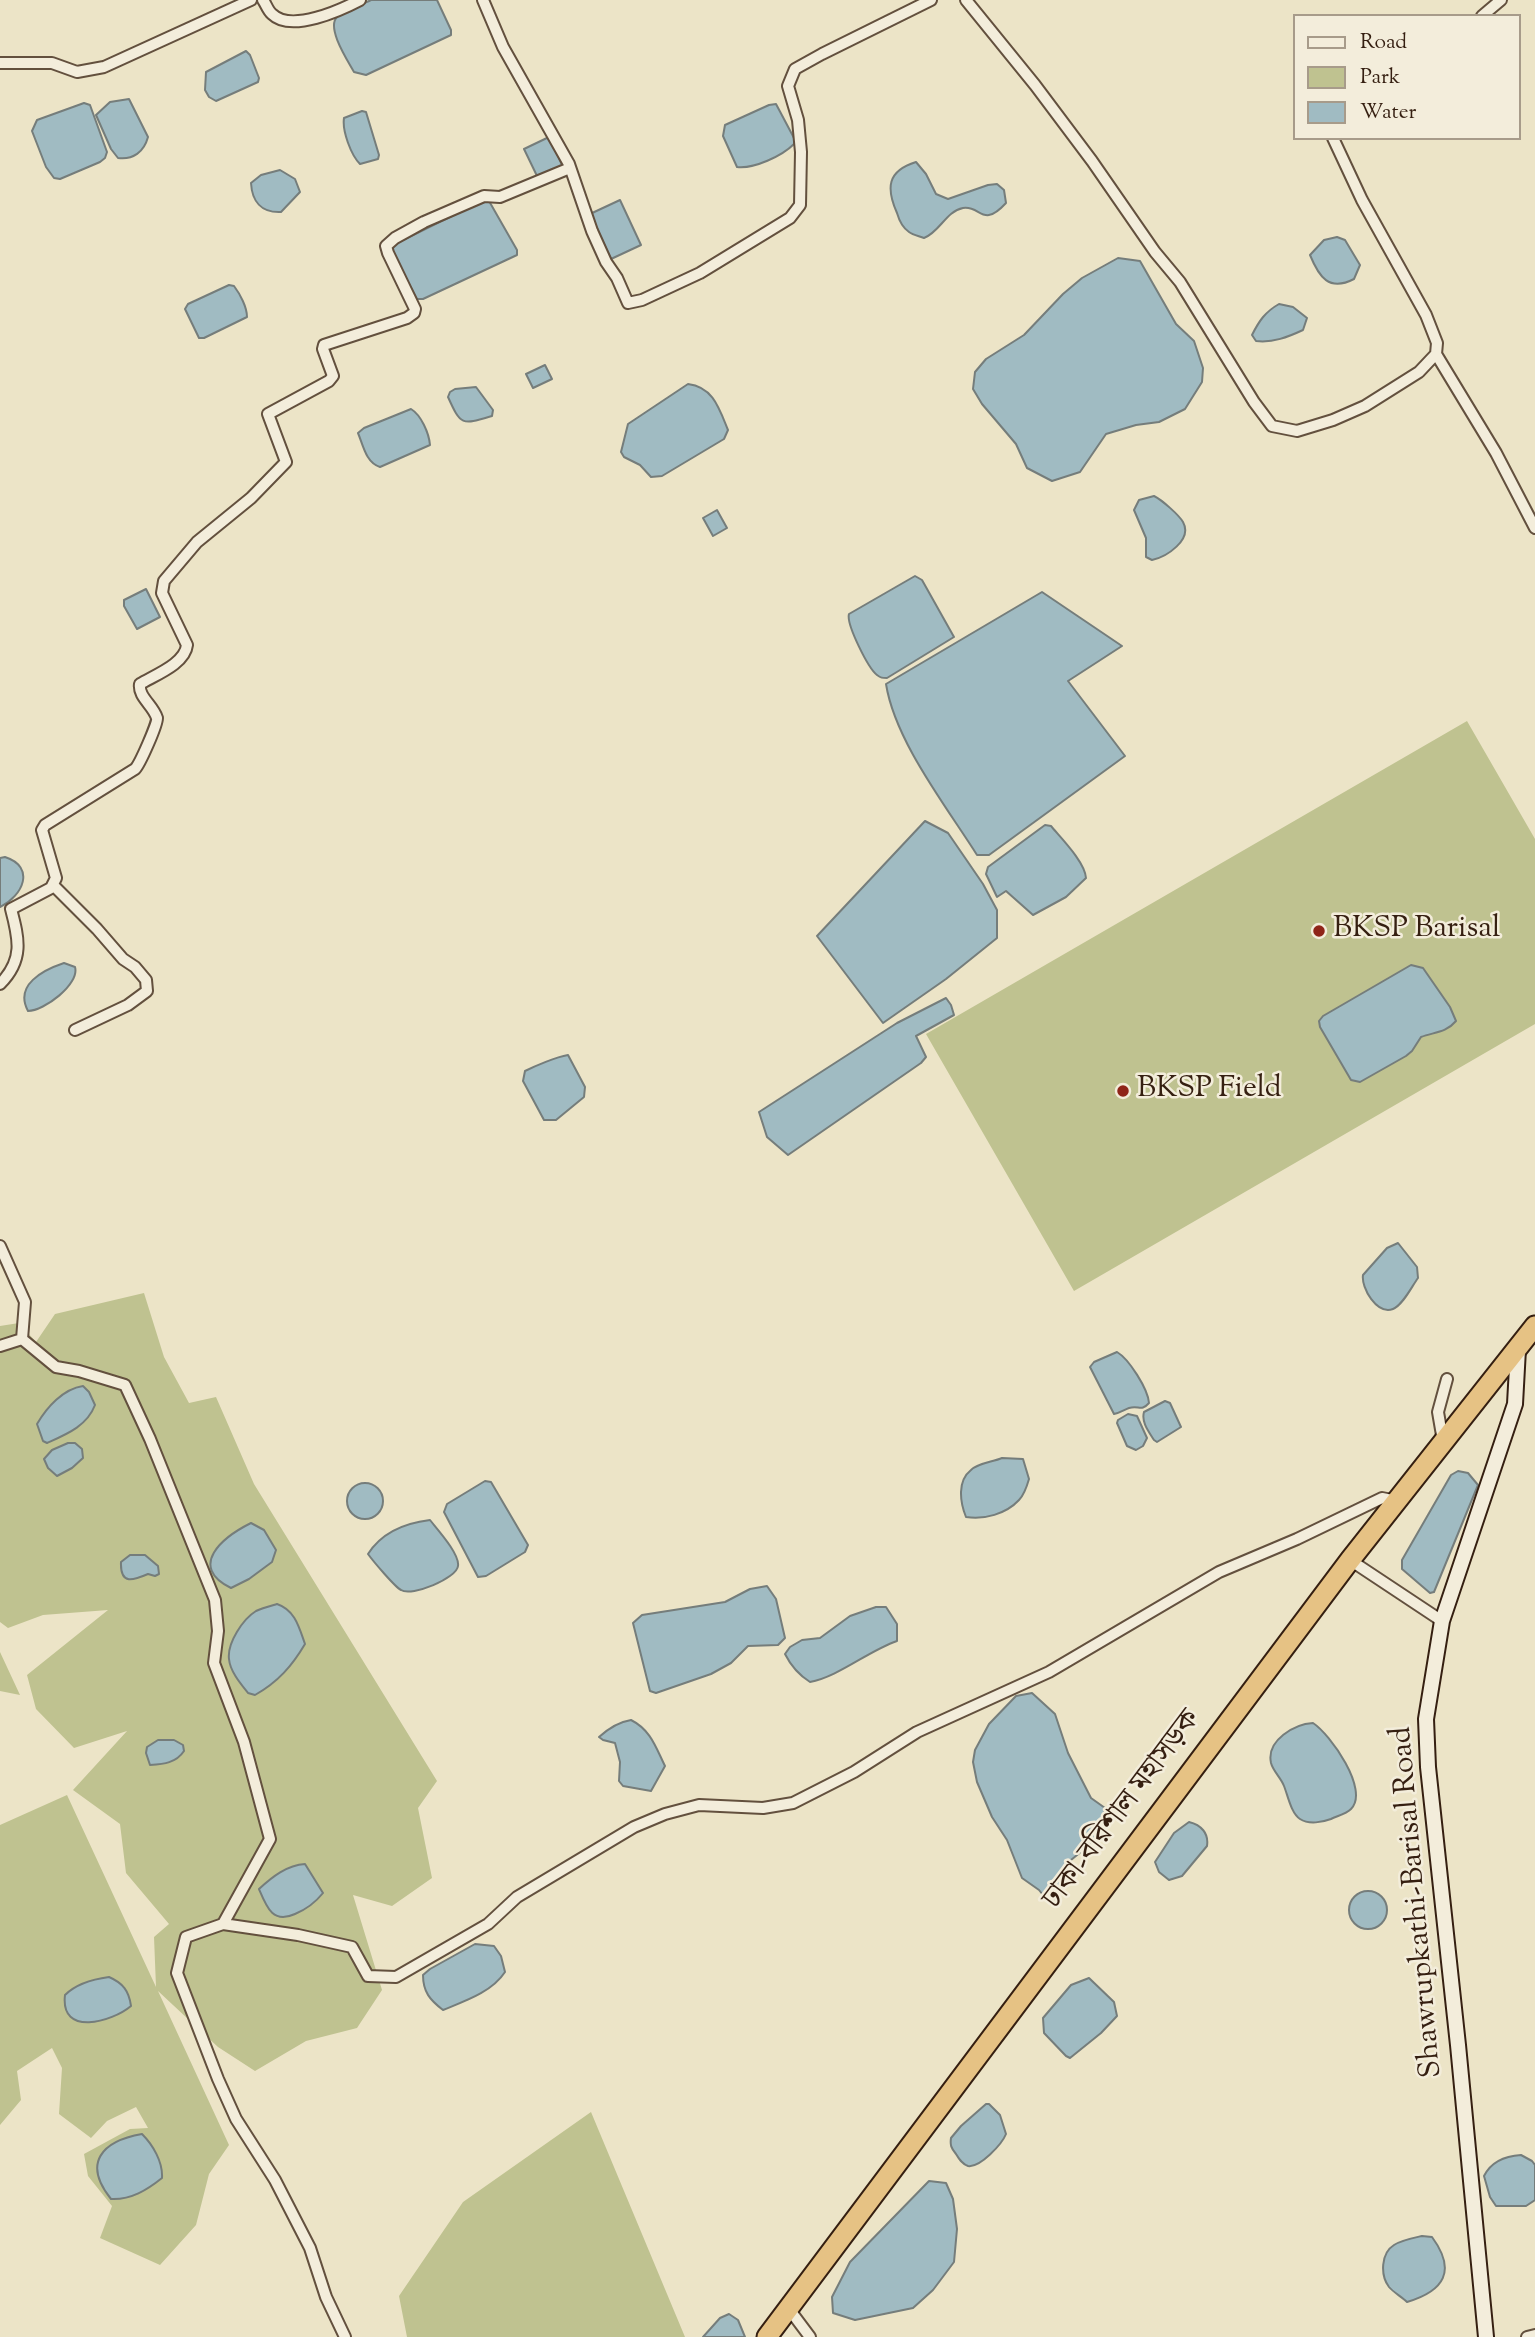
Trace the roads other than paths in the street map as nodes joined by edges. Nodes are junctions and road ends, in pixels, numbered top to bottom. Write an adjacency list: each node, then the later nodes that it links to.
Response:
1 (251, 0): 9 (street)
2 (264, 0): 3 (street)
3 (360, 0)
4 (483, 0): 11 (street)
5 (931, 0): 11 (street)
6 (965, 0): 12 (street)
7 (1501, 0): 8 (street)
8 (1484, 14)
9 (0, 63)
10 (1334, 140): 12 (street)
11 (570, 168): 14 (street)
12 (1436, 354): 13 (street)
13 (1535, 528)
14 (53, 885): 15 (street); 16 (street)
15 (0, 984)
16 (75, 1030)
17 (0, 1246): 19 (street)
18 (1535, 1326): 21 (highway, ঢাকা-বরিশাল মহাসড়ক)
19 (22, 1339): 20 (street); 27 (street)
20 (0, 1346)
21 (1518, 1349): 23 (highway, ঢাকা-বরিশাল মহাসড়ক); 26 (main road, Shawrupkathi-Barisal Road)
22 (1447, 1379): 23 (street)
23 (1443, 1443): 24 (highway, ঢাকা-বরিশাল মহাসড়ক)
24 (1397, 1501): 25 (highway, ঢাকা-বরিশাল মহাসড়ক); 27 (street)
25 (1350, 1560): 26 (street); 28 (highway, ঢাকা-বরিশাল মহাসড়ক)
26 (1442, 1621): 33 (main road, Shawrupkathi-Barisal Road)
27 (223, 1924): 30 (street)
28 (789, 2309): 31 (highway, ঢাকা-বরিশাল মহাসড়ক); 32 (street)
29 (1535, 2335): 34 (street)
30 (345, 2337)
31 (767, 2337)
32 (810, 2337)
33 (1486, 2337)
34 (1527, 2337)

